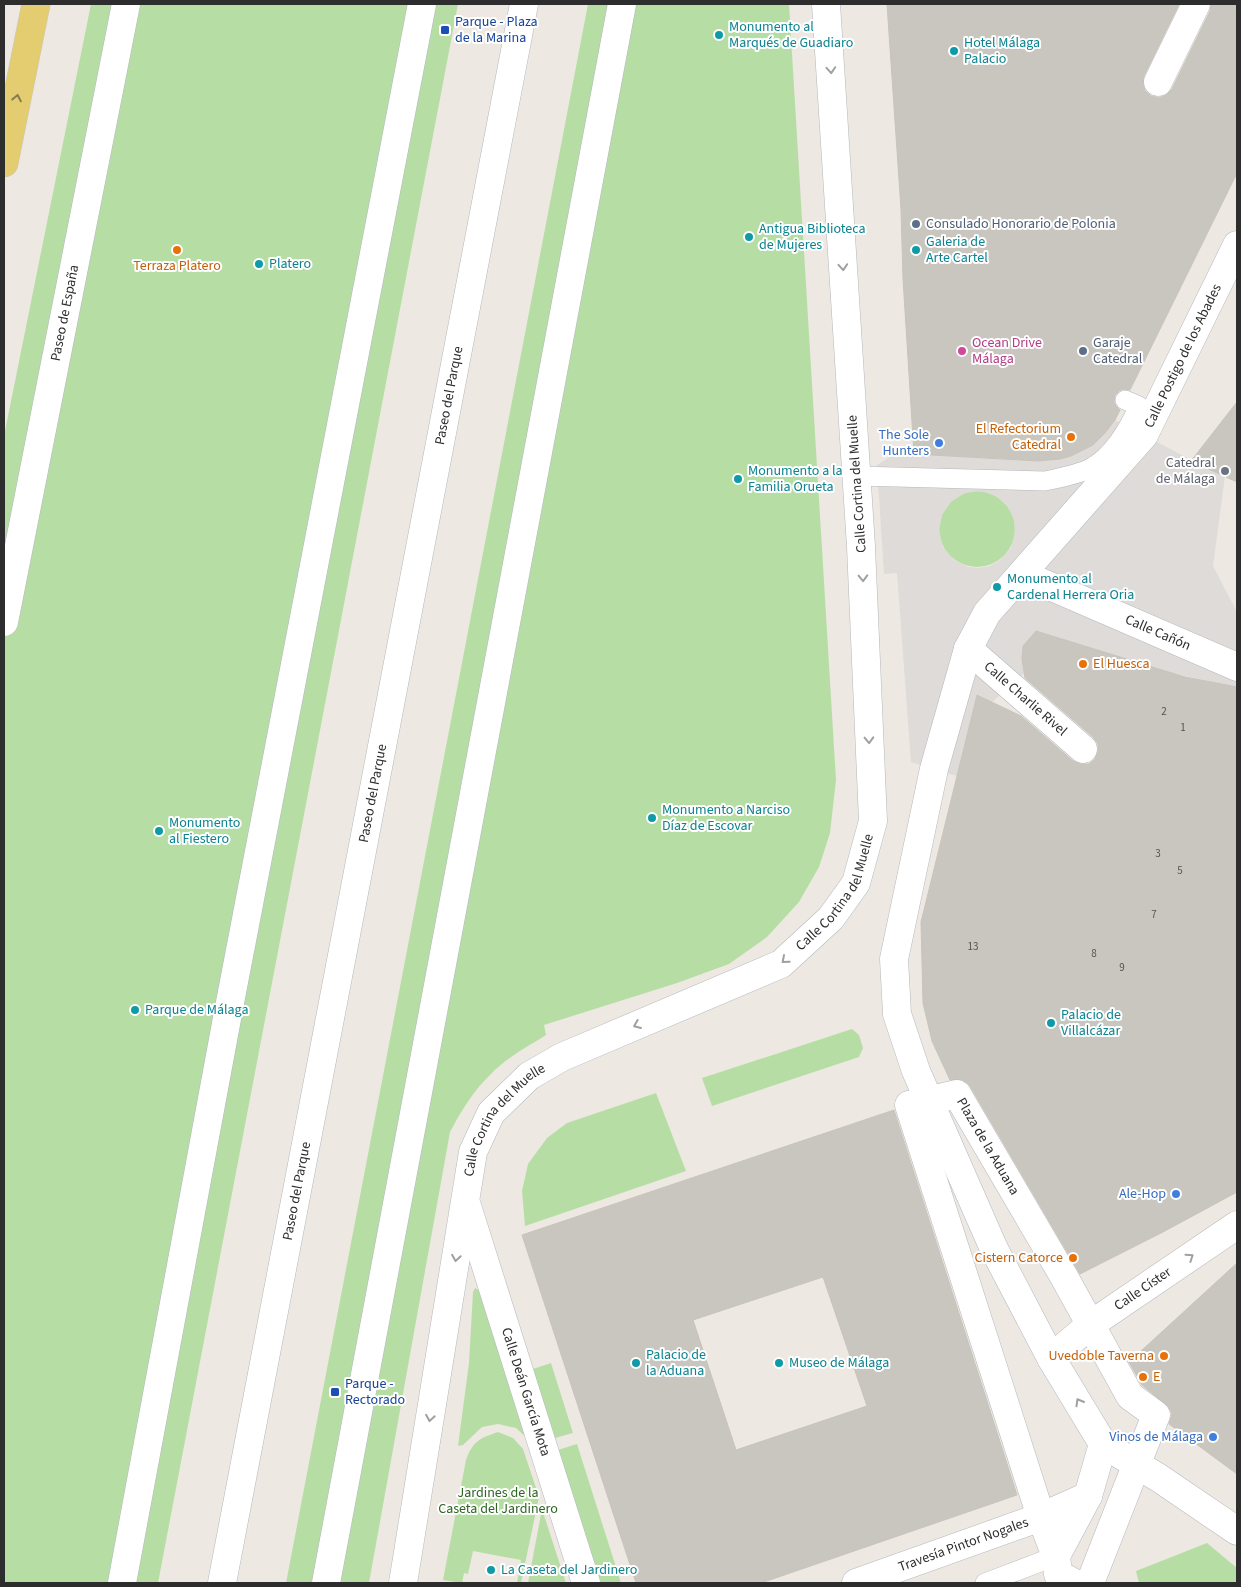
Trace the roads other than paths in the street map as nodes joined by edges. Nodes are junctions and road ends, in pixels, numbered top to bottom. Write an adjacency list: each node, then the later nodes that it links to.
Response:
1 (36, 4): 9 (main road, one-way to 1)
2 (126, 4): 14 (street, Paseo de España)
3 (422, 4): 29 (street)
4 (524, 4): 30 (street, Paseo del Parque)
5 (622, 4): 31 (street)
6 (826, 4): 12 (street, Calle Cortina del Muelle, one-way to 12)
7 (1196, 4): 8 (street)
8 (1158, 82)
9 (4, 163)
10 (1237, 245): 13 (street, Calle Postigo de los Abades)
11 (1125, 400): 12 (lane)
12 (857, 476): 19 (street, Calle Cortina del Muelle, one-way to 19)
13 (1022, 574): 15 (street); 16 (street, Calle Cañón)
14 (4, 622)
15 (968, 649): 17 (street, Calle Charlie Rivel); 18 (street)
16 (1237, 667)
17 (1083, 749)
18 (929, 1100): 21 (street, Plaza de la Aduana); 22 (street); 26 (street, Plaza de la Aduana)
19 (465, 1201): 32 (street, Calle Cortina del Muelle, one-way to 32); 33 (street, Calle Deán García Mota)
20 (1237, 1224): 21 (street, Calle Císter, one-way to 20)
21 (1090, 1325): 22 (street, Calle Císter); 24 (street, Plaza de la Aduana)
22 (1051, 1358): 23 (street, one-way to 22)
23 (1104, 1444): 24 (street); 25 (street)
24 (1137, 1464): 27 (street); 37 (street, Plaza de la Aduana)
25 (1088, 1496): 26 (street, Travesía Pintor Nogales); 28 (street)
26 (1042, 1517): 28 (street, Plaza de la Aduana); 34 (street, Travesía Pintor Nogales)
27 (1237, 1531)
28 (1056, 1556): 35 (lane); 36 (street, Plaza de la Aduana)
29 (122, 1583)
30 (222, 1583)
31 (326, 1583)
32 (403, 1583)
33 (586, 1583)
34 (856, 1583)
35 (985, 1583)
36 (1074, 1583)
37 (1090, 1583)

